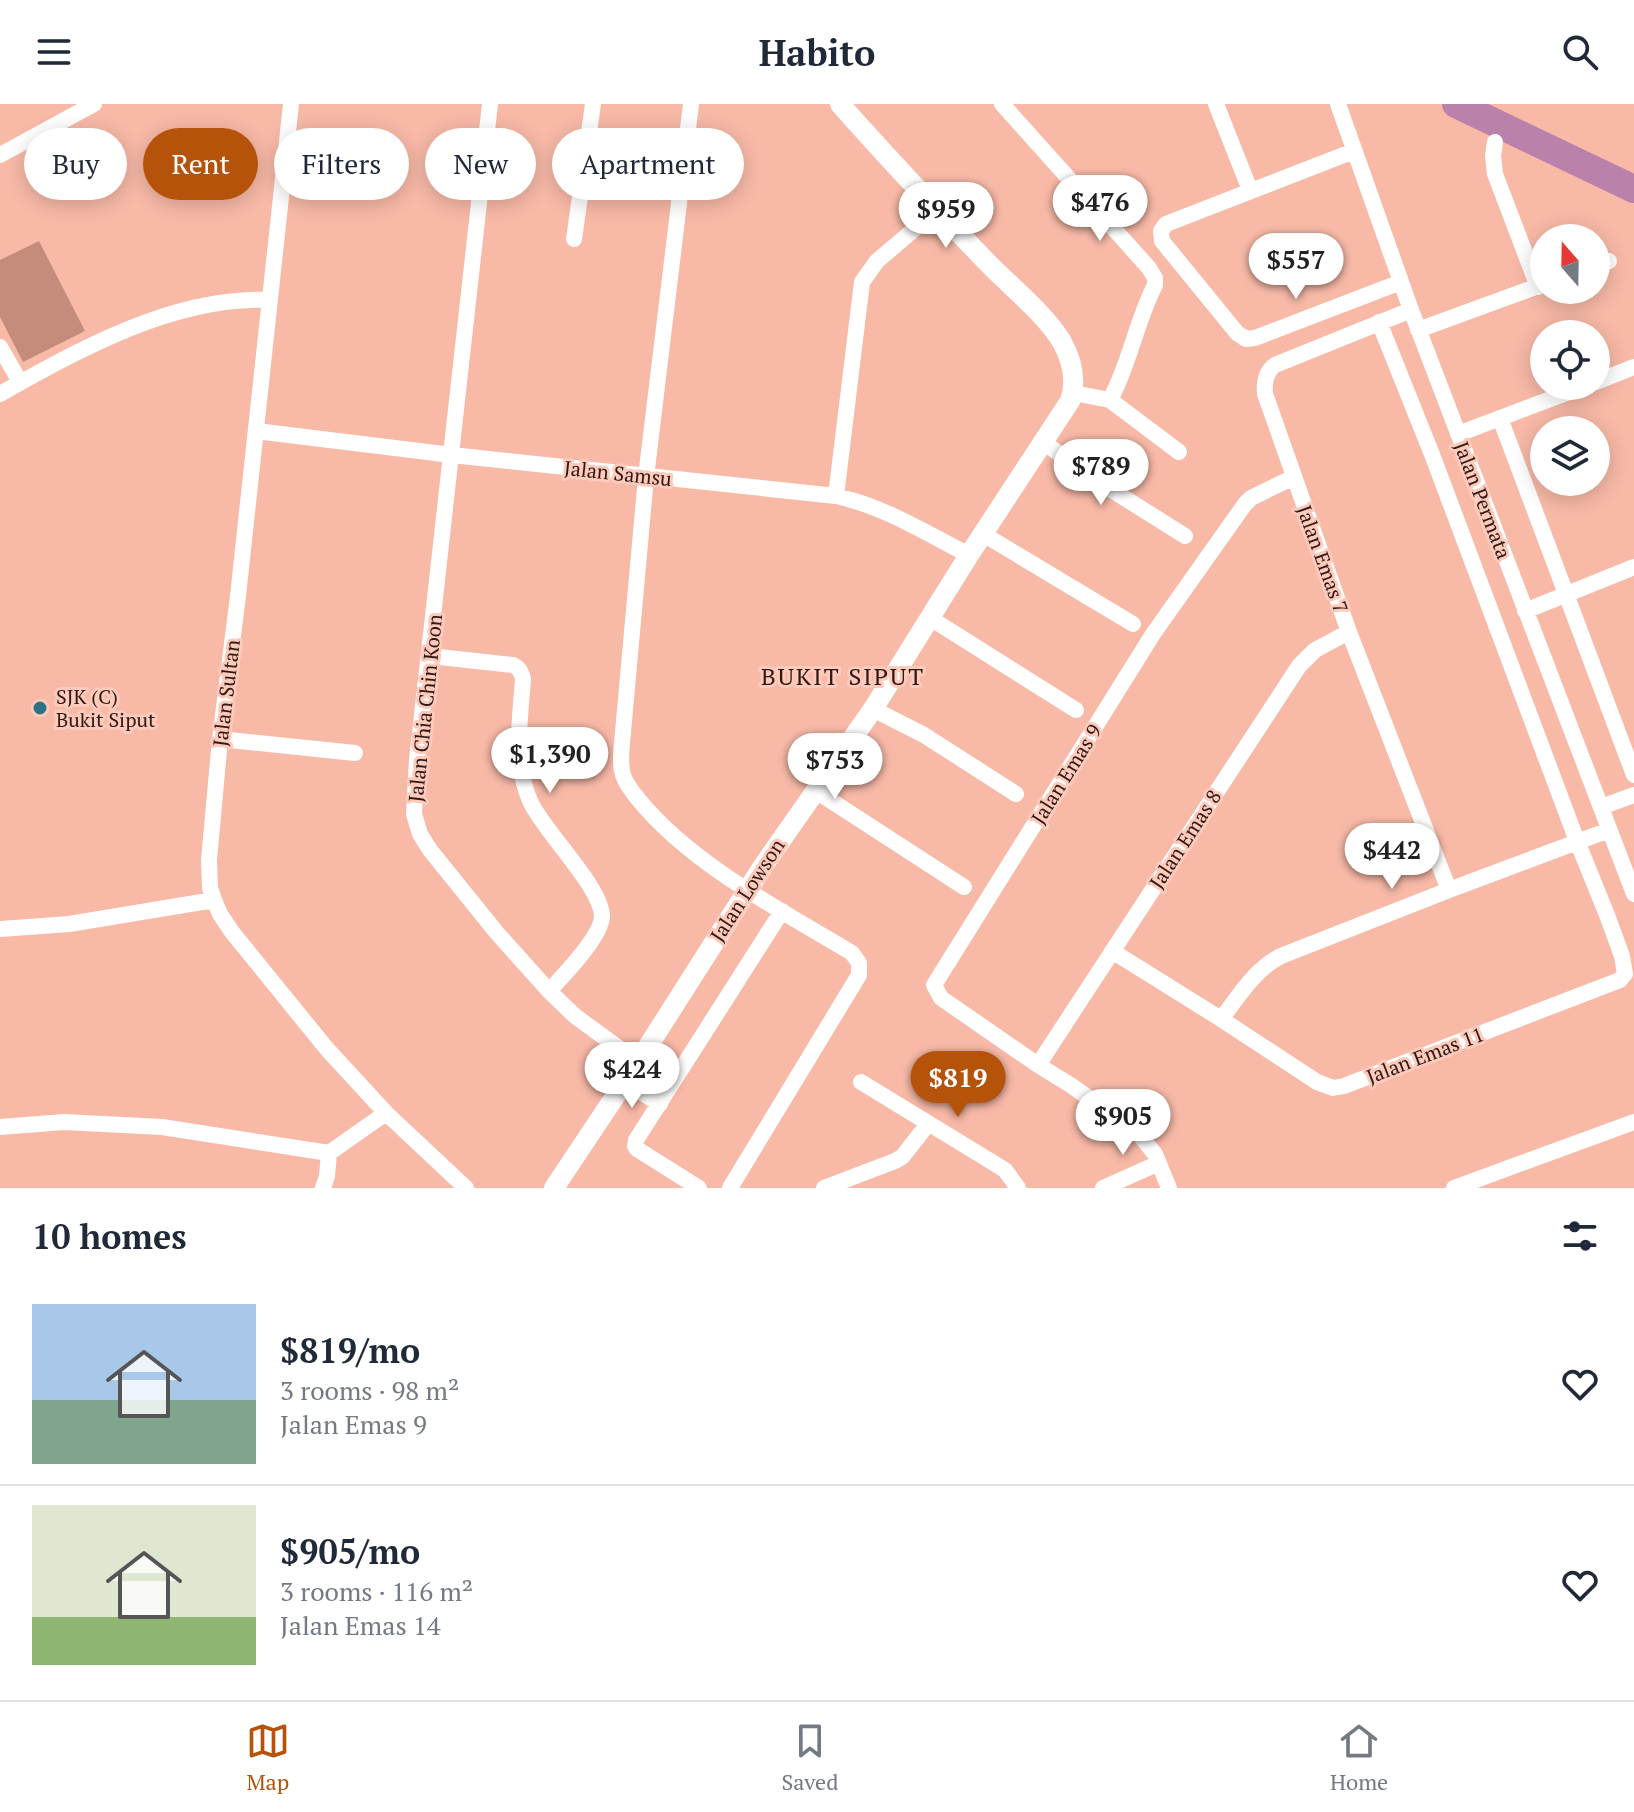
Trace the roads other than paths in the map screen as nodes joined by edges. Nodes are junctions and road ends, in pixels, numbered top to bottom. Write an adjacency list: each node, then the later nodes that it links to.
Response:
1 (94, 104): 12 (street)
2 (291, 104): 19 (street, Jalan Sultan)
3 (490, 104): 36 (street, Jalan Chia Chin Koon)
4 (593, 104): 15 (street)
5 (691, 104): 37 (street)
6 (842, 104): 14 (street)
7 (1002, 104): 29 (street)
8 (1216, 104): 13 (street)
9 (1338, 104): 11 (street, Jalan Permata)
10 (1495, 142): 16 (street)
11 (1354, 151): 13 (street); 17 (street, Jalan Permata)
12 (0, 155)
13 (1250, 190): 17 (street)
14 (938, 209): 27 (street); 39 (street)
15 (574, 239)
16 (1530, 258)
17 (1401, 282): 20 (street, Jalan Permata)
18 (1530, 289): 22 (street)
19 (270, 300): 26 (street); 32 (street, Jalan Sultan)
20 (1411, 310): 21 (street, Jalan Emas 7); 22 (street, Jalan Permata)
21 (1379, 322): 38 (street, Jalan Emas 7); 60 (street)
22 (1418, 330): 33 (street, Jalan Permata)
23 (0, 347): 26 (street)
24 (1633, 370): 25 (street)
25 (1610, 377)
26 (20, 382): 28 (street)
27 (1073, 393): 29 (street); 34 (street, Jalan Lowson)
28 (0, 394)
29 (1110, 400): 35 (street)
30 (1548, 400): 31 (street)
31 (1500, 418): 33 (street); 44 (street)
32 (256, 431): 36 (street, Jalan Samsu); 52 (street, Jalan Sultan)
33 (1458, 434): 45 (street, Jalan Permata)
34 (1043, 442): 40 (street, Jalan Lowson); 41 (street)
35 (1179, 452)
36 (452, 455): 37 (street, Jalan Samsu); 49 (street, Jalan Chia Chin Koon)
37 (646, 477): 39 (street, Jalan Samsu); 62 (street)
38 (1294, 477): 48 (street, Jalan Emas 7); 72 (street, Jalan Emas 9)
39 (836, 496): 42 (street, Jalan Samsu)
40 (983, 534): 42 (street, Jalan Lowson); 47 (street)
41 (1185, 536)
42 (969, 555): 46 (street, Jalan Lowson)
43 (1634, 567): 44 (street)
44 (1566, 594): 45 (street); 54 (street)
45 (1525, 611): 58 (street, Jalan Permata)
46 (930, 618): 50 (street, Jalan Lowson); 51 (street)
47 (1133, 624)
48 (1349, 632): 63 (street, Jalan Emas 7); 68 (street, Jalan Emas 8)
49 (430, 656): 69 (street, Jalan Chia Chin Koon); 69 (street)
50 (873, 709): 55 (street, Jalan Lowson); 56 (street)
51 (1076, 710)
52 (220, 739): 53 (street); 65 (street, Jalan Sultan)
53 (355, 753)
54 (1634, 775)
55 (816, 791): 61 (street); 62 (street, Jalan Lowson)
56 (1016, 794)
57 (1634, 795): 58 (street)
58 (1601, 807): 59 (street, Jalan Permata)
59 (1609, 830): 60 (street); 64 (street, Jalan Permata)
60 (1577, 841): 63 (street); 70 (street, Jalan Emas 11)
61 (964, 887)
62 (748, 889): 66 (street); 71 (street, Jalan Lowson)
63 (1449, 890): 70 (street)
64 (1634, 894)
65 (214, 900): 67 (street); 76 (street, Jalan Sultan)
66 (782, 911): 75 (street); 86 (street)
67 (0, 929)
68 (1112, 951): 70 (street, Jalan Emas 11); 72 (street, Jalan Emas 8)
69 (549, 991): 71 (street, Jalan Chia Chin Koon)
70 (1221, 1019)
71 (638, 1062): 73 (street, Jalan Lowson)
72 (1038, 1065): 81 (street)
73 (625, 1082): 75 (street); 84 (street, Jalan Lowson)
74 (861, 1082): 78 (street)
75 (660, 1104): 85 (street)
76 (386, 1113): 80 (street); 83 (street, Jalan Sultan)
77 (1634, 1122): 91 (street)
78 (928, 1124): 87 (street); 88 (street)
79 (0, 1127): 80 (street)
80 (329, 1153): 82 (street)
81 (1159, 1163): 89 (street); 90 (street)
82 (323, 1188)
83 (466, 1188)
84 (554, 1188)
85 (699, 1188)
86 (730, 1188)
87 (824, 1188)
88 (1018, 1188)
89 (1103, 1188)
90 (1169, 1188)
91 (1454, 1188)

